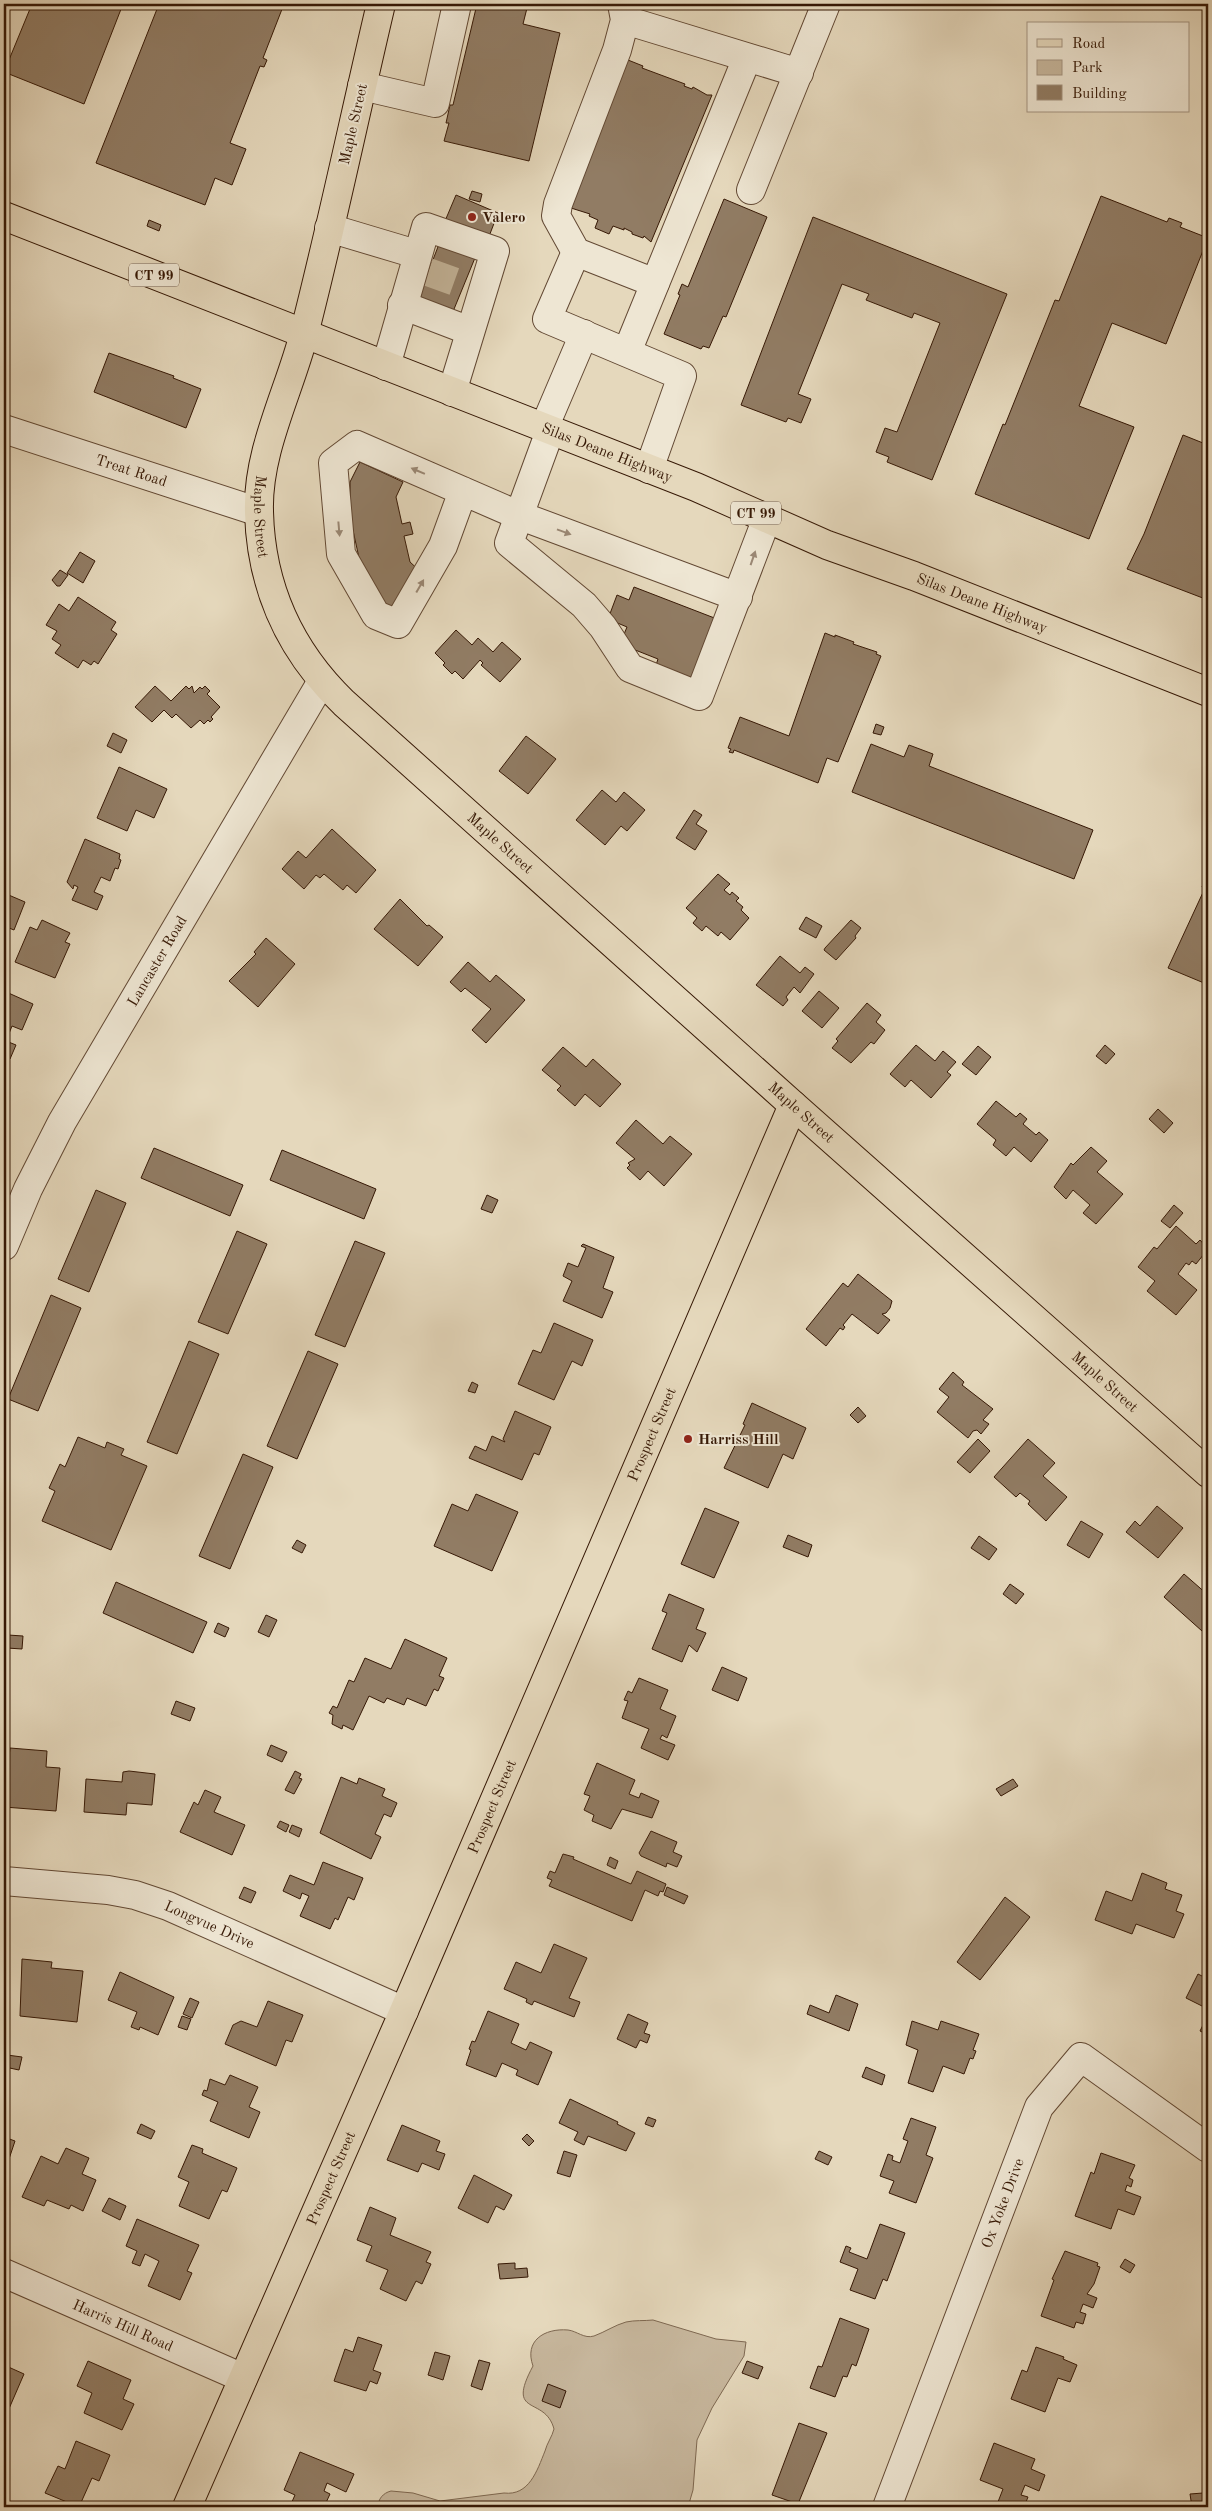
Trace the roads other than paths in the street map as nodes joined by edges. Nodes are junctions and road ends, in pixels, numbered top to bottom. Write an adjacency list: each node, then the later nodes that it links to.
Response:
1 (381, 4): 7 (main road, Maple Street)
2 (458, 4): 7 (street)
3 (820, 5): 6 (street)
4 (624, 12): 5 (street); 11 (street)
5 (747, 58): 6 (street); 13 (street)
6 (799, 74): 8 (street)
7 (362, 86): 10 (main road, Maple Street)
8 (751, 190)
9 (4, 216): 16 (main road, Silas Deane Highway / CT 99)
10 (329, 228): 12 (street); 16 (main road, Maple Street)
11 (576, 252): 13 (street); 17 (street)
12 (419, 264): 14 (street); 15 (street)
13 (655, 283): 18 (street)
14 (402, 306): 15 (street); 19 (street)
15 (470, 331): 20 (street)
16 (304, 334): 19 (main road, Silas Deane Highway / CT 99); 25 (main road, Maple Street)
17 (584, 334): 18 (street); 21 (street)
18 (627, 352): 23 (street)
19 (386, 366): 20 (main road, Silas Deane Highway / CT 99)
20 (452, 392): 21 (main road, Silas Deane Highway / CT 99)
21 (547, 429): 23 (main road, Silas Deane Highway / CT 99); 26 (street)
22 (4, 430): 25 (street, Treat Road)
23 (649, 469): 27 (main road, Silas Deane Highway / CT 99)
24 (463, 491): 24 (street, one-way to 24); 26 (street)
25 (259, 512): 29 (main road, Maple Street)
26 (518, 515): 28 (street, one-way to 28); 28 (street)
27 (766, 518): 28 (street, one-way to 27); 30 (main road, Silas Deane Highway / CT 99)
28 (738, 597)
29 (322, 681): 31 (main road, Maple Street); 32 (street, Lancaster Road)
30 (1208, 692)
31 (793, 1105): 33 (main road, Maple Street); 35 (main road, Prospect Street)
32 (4, 1246)
33 (1208, 1473)
34 (4, 1881): 35 (street, Longvue Drive)
35 (404, 2011): 38 (main road, Prospect Street)
36 (1208, 2148): 40 (street, Ox Yoke Drive)
37 (4, 2273): 38 (street, Harris Hill Road)
38 (243, 2378): 39 (main road, Prospect Street)
39 (187, 2507)
40 (887, 2507)

